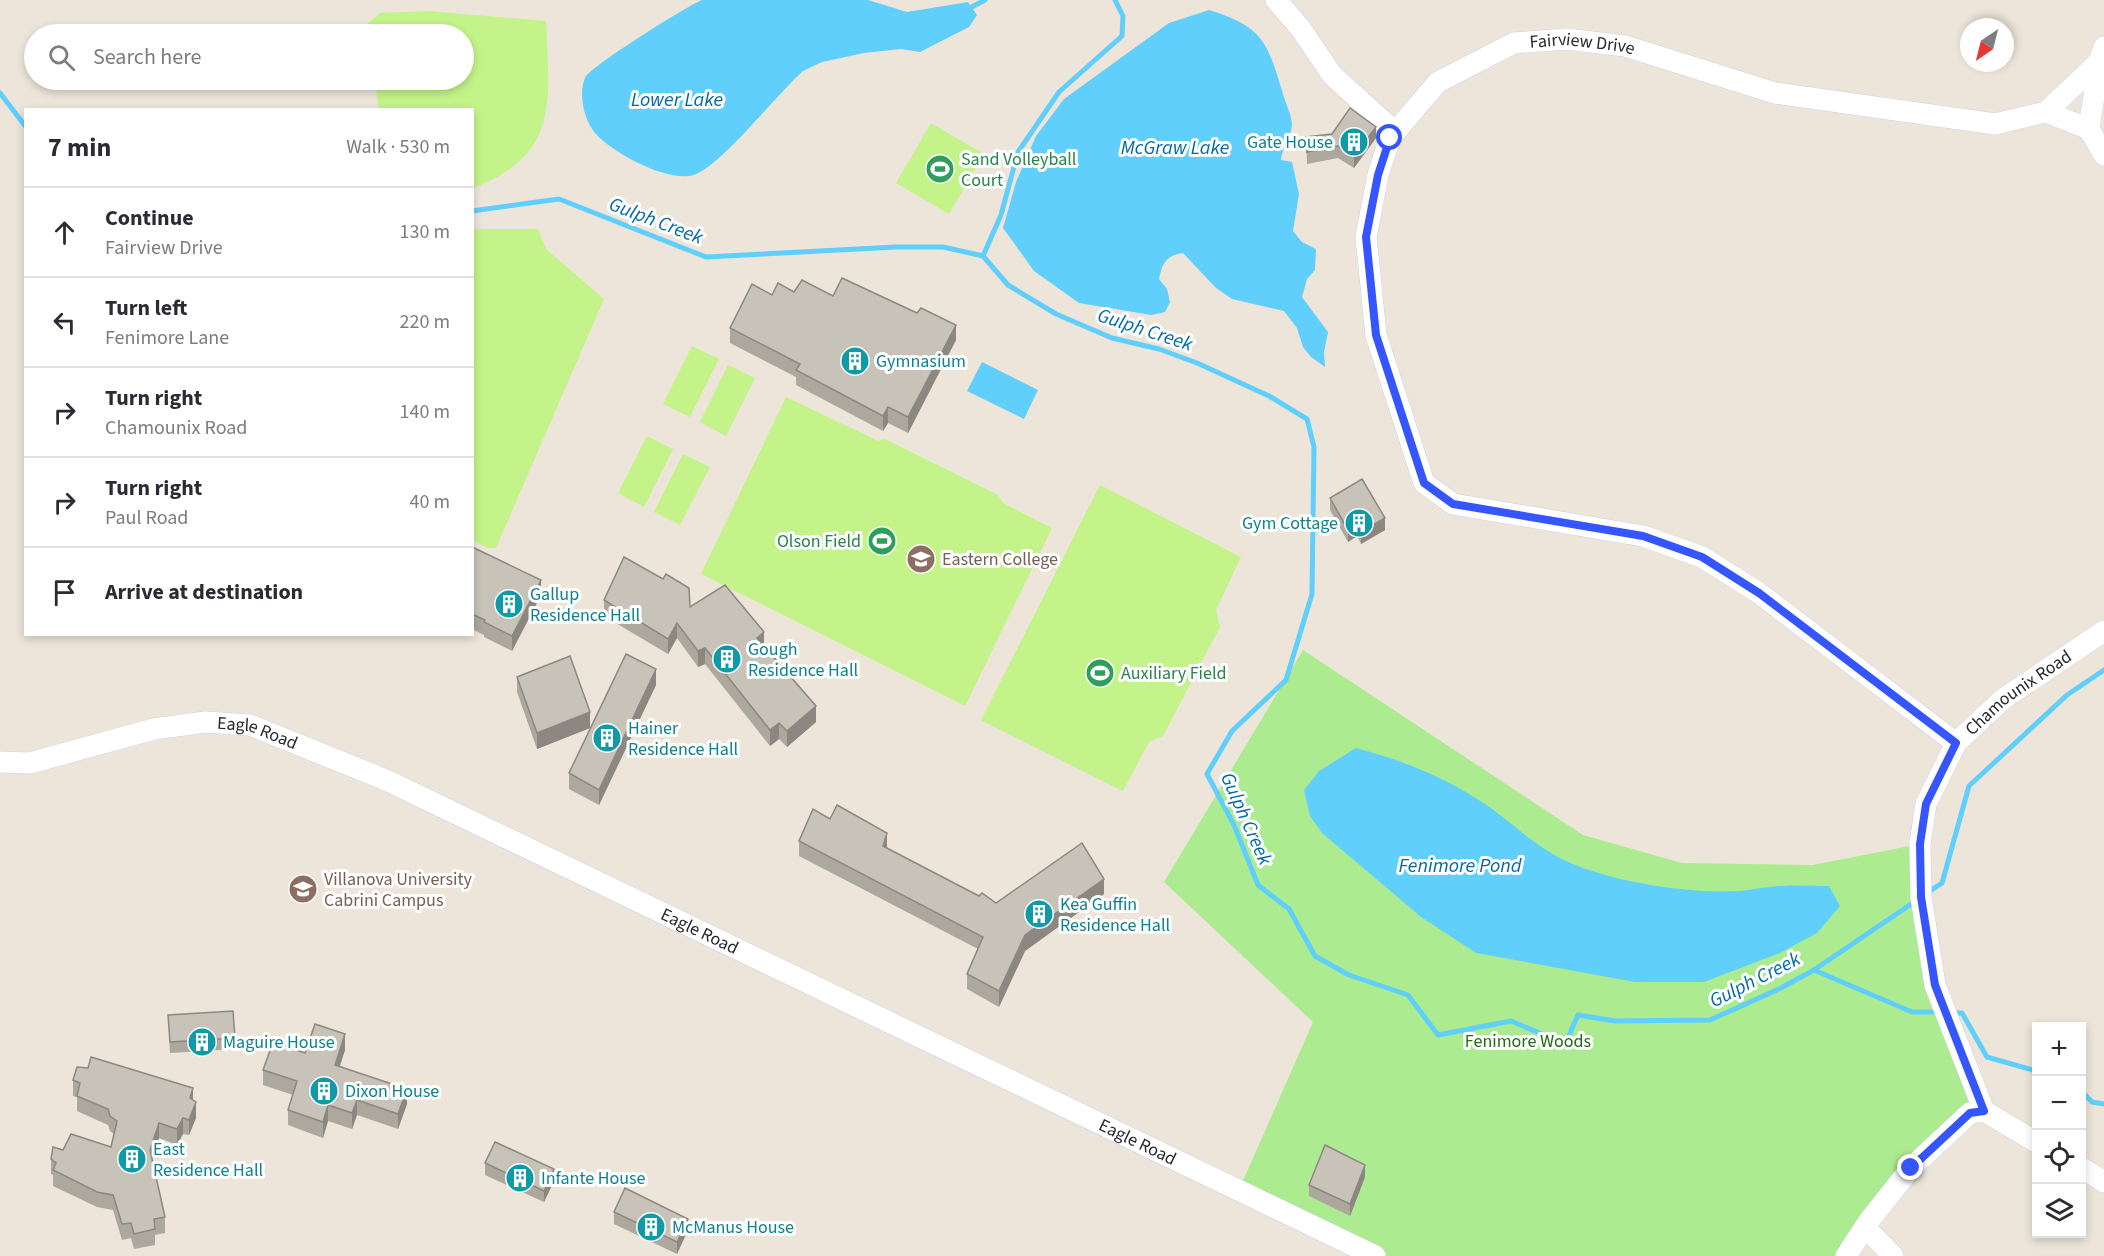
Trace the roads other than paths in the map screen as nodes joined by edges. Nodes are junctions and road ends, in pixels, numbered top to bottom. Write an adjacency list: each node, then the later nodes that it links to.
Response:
1 (1276, 0): 5 (street)
2 (2102, 55): 3 (street); 4 (street)
3 (2046, 112): 4 (street); 5 (street, Fairview Drive)
4 (2089, 129): 6 (street)
5 (1395, 132): 8 (street, Fairview Drive)
6 (2104, 155)
7 (2104, 631): 8 (street, Chamounix Road)
8 (1956, 743): 10 (street, Chamounix Road)
9 (0, 762): 15 (street, Eagle Road)
10 (1984, 1111): 11 (street); 14 (street)
11 (2032, 1139)
12 (2086, 1171): 13 (street)
13 (2104, 1182)
14 (1864, 1227): 16 (street); 17 (street)
15 (1375, 1256)
16 (1845, 1256)
17 (1893, 1256)

